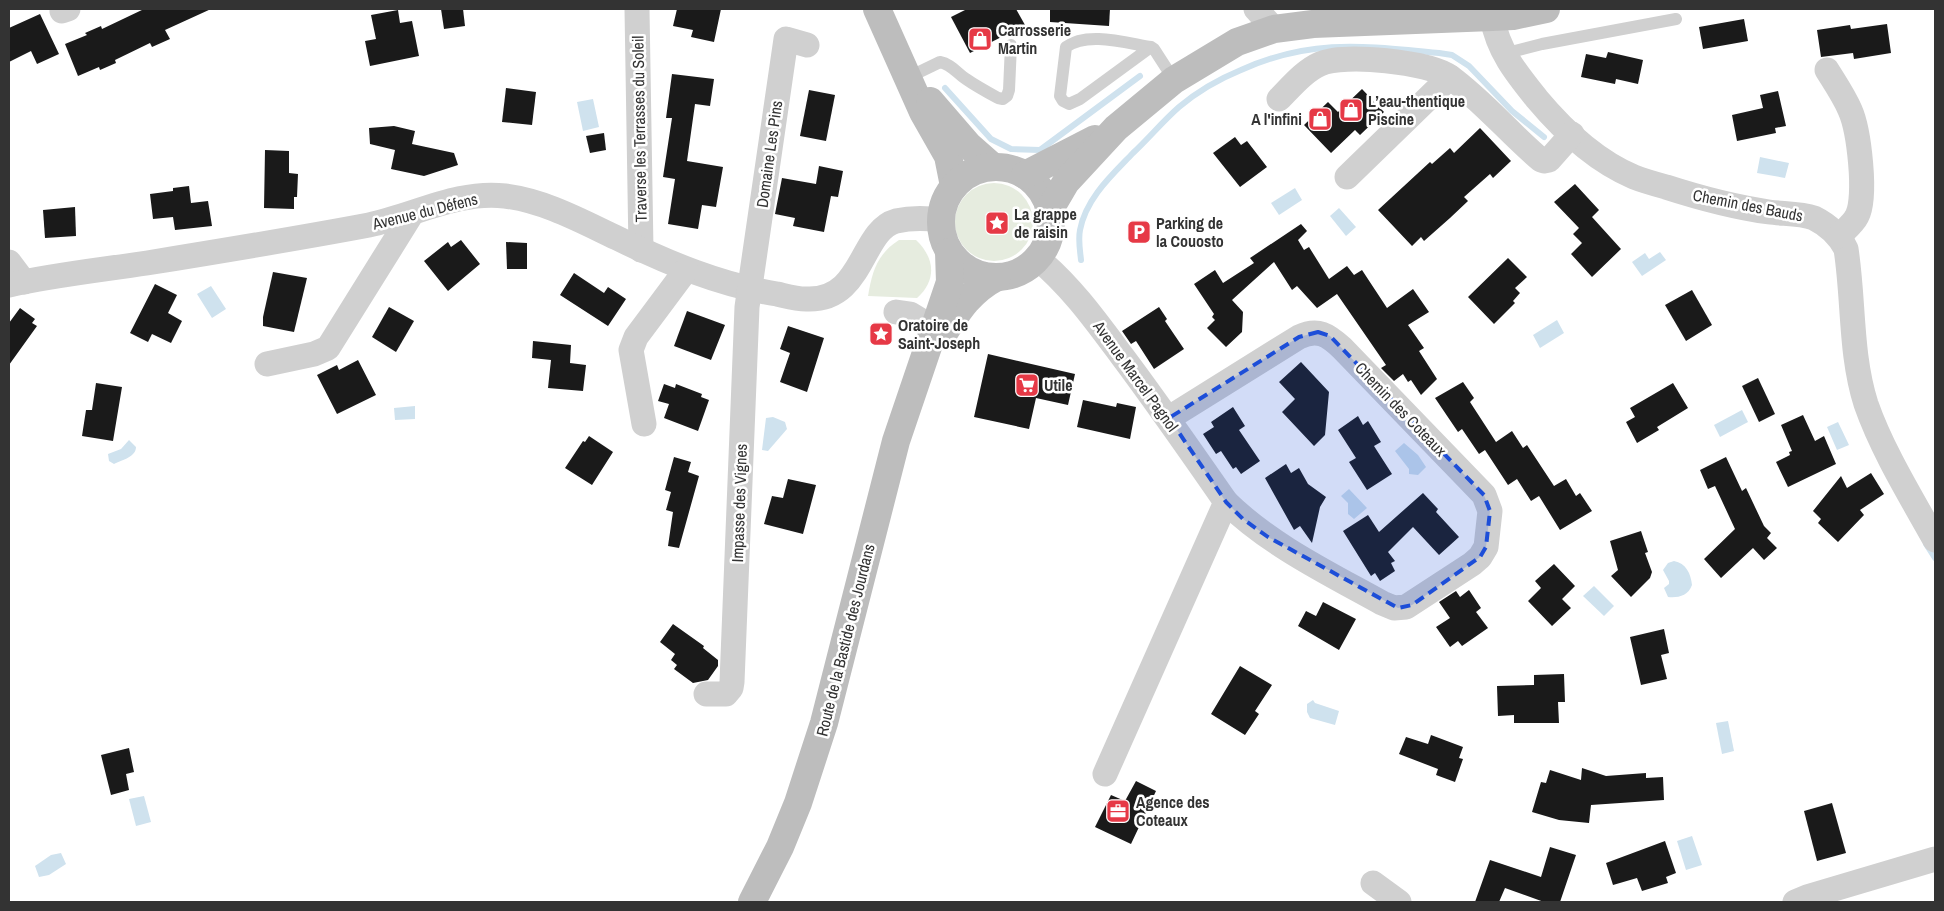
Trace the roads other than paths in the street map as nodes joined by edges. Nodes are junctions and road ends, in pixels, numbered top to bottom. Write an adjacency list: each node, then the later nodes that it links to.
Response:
1 (637, 9): 27 (street, Traverse les Terrasses du Soleil)
2 (877, 9): 13 (main road)
3 (1256, 9): 7 (street)
4 (1546, 9): 5 (main road)
5 (1505, 13): 7 (main road); 11 (street, Chemin des Bauds)
6 (1676, 20): 11 (lane)
7 (1274, 29): 15 (main road)
8 (807, 44): 34 (street, Domaine Les Pins)
9 (1011, 45): 13 (lane)
10 (1151, 47): 10 (lane); 15 (lane)
11 (1504, 54): 18 (street, Chemin des Bauds)
12 (1827, 70): 26 (street)
13 (909, 77): 19 (main road); 22 (main road)
14 (1450, 77): 16 (street); 18 (street); 21 (street)
15 (1174, 80): 17 (main road)
16 (1279, 99)
17 (1116, 128): 20 (main road); 23 (main road)
18 (1572, 134): 26 (street, Chemin des Bauds)
19 (993, 167): 20 (main road); 22 (main road)
20 (1025, 175): 23 (main road)
21 (1346, 177)
22 (954, 186): 25 (main road)
23 (1049, 211): 29 (main road)
24 (411, 214): 27 (street, Avenue du Défens); 33 (street, Avenue du Défens); 37 (street)
25 (940, 220): 28 (main road); 34 (street, Avenue du Défens)
26 (1839, 236): 41 (street)
27 (642, 250): 31 (street, Avenue du Défens)
28 (949, 252): 32 (main road); 36 (main road, Route de la Bastide des Jourdans)
29 (1037, 258): 32 (main road); 38 (street, Avenue Marcel Pagnol)
30 (9, 262): 33 (street)
31 (686, 270): 34 (street, Avenue du Défens); 39 (street)
32 (997, 277): 36 (main road, Route de la Bastide des Jourdans)
33 (16, 284)
34 (748, 290): 43 (street, Impasse des Vignes)
35 (896, 312): 36 (street)
36 (939, 331): 47 (main road, Route de la Bastide des Jourdans)
37 (267, 364)
38 (1169, 418): 40 (street, Avenue Marcel Pagnol); 42 (street, Chemin des Coteaux)
39 (644, 424)
40 (1226, 502): 42 (street, Avenue Marcel Pagnol); 44 (street)
41 (1935, 540)
42 (1394, 608)
43 (706, 694)
44 (1105, 774)
45 (1935, 859): 49 (street)
46 (1372, 884): 48 (street)
47 (752, 902)
48 (1399, 902)
49 (1795, 902)

